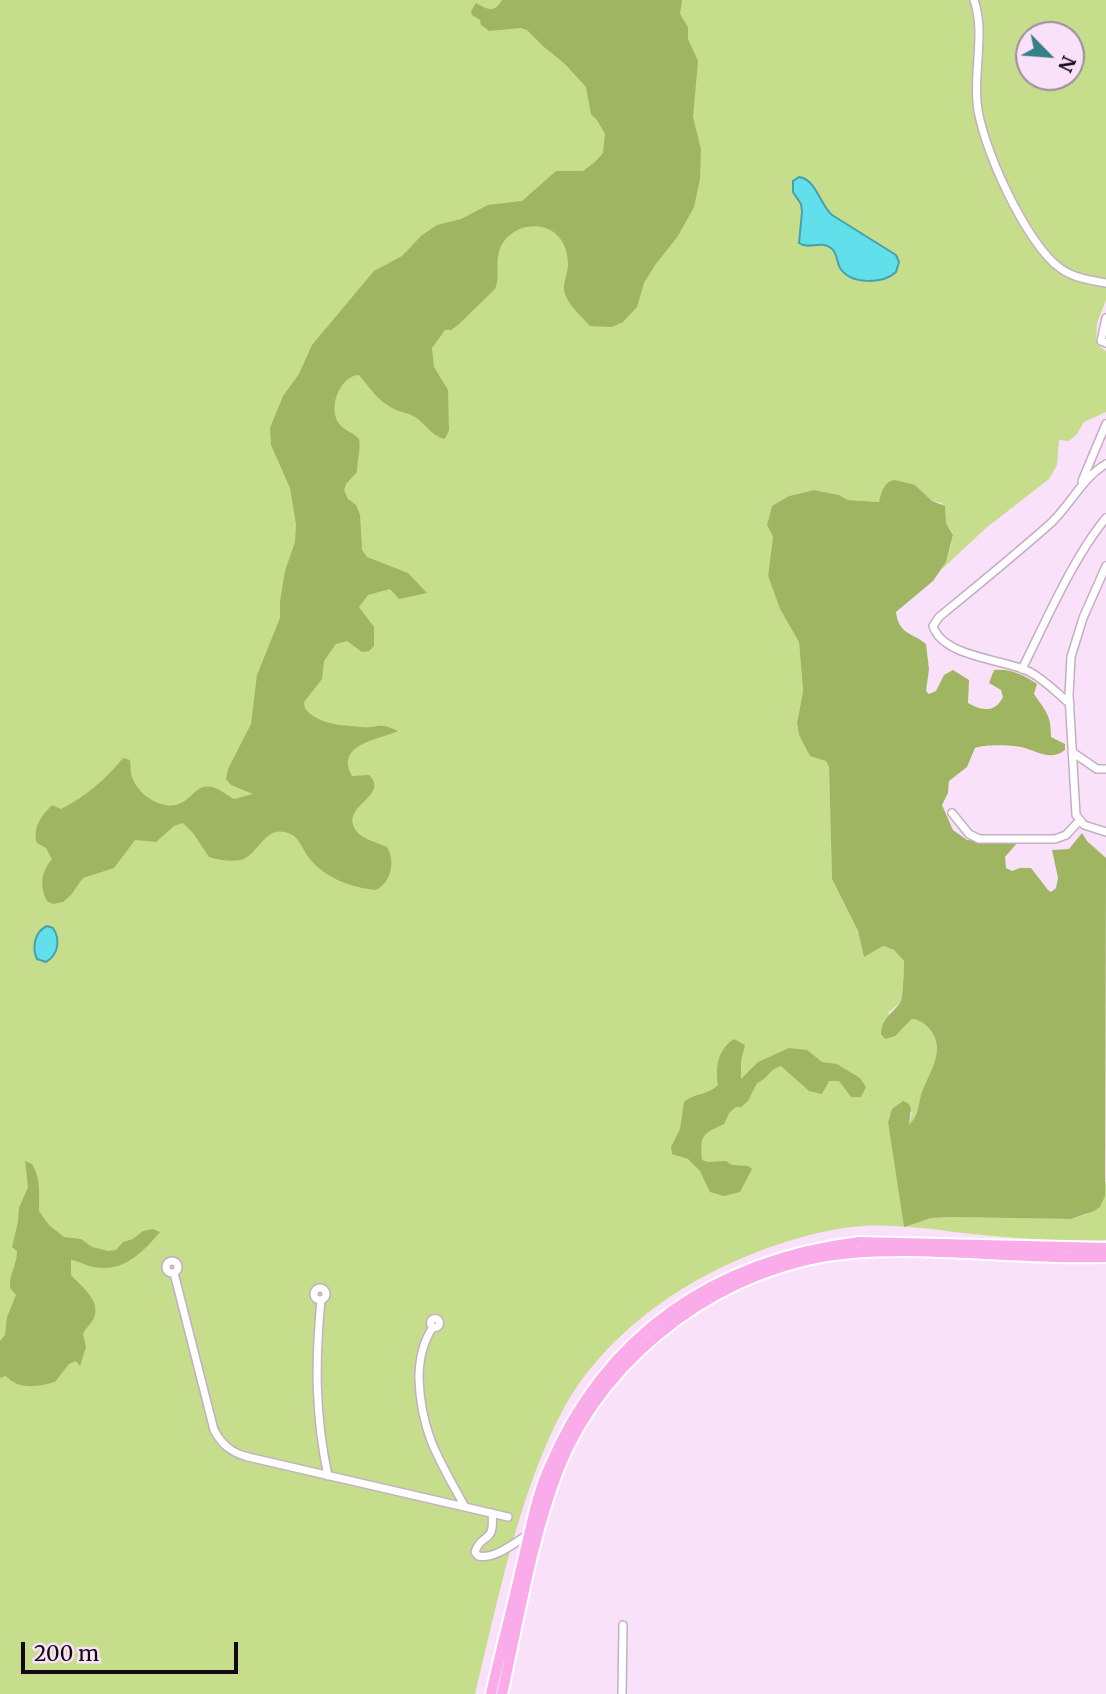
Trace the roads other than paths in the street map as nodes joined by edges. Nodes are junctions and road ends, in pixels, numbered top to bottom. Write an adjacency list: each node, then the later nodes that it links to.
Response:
1 (974, 0): 2 (street)
2 (1106, 283)
3 (1106, 318): 4 (street)
4 (1106, 344)
5 (1106, 424): 7 (street)
6 (1106, 464): 7 (street)
7 (1077, 491): 10 (street)
8 (1106, 518): 10 (street)
9 (1106, 566): 11 (street)
10 (1022, 668): 11 (street)
11 (1070, 704): 12 (street)
12 (1072, 752): 13 (street); 15 (street)
13 (1106, 769)
14 (952, 813): 15 (street)
15 (1079, 821): 16 (street)
16 (1106, 832)
17 (1106, 1248): 19 (highway)
18 (1005, 1250): 19 (highway); 28 (highway); 31 (highway)
19 (1057, 1251): 20 (highway)
20 (1106, 1257)
21 (174, 1273): 24 (street)
22 (321, 1300): 24 (street)
23 (433, 1327): 25 (street)
24 (328, 1476): 25 (street)
25 (465, 1507): 26 (street)
26 (492, 1513): 27 (street); 28 (street)
27 (508, 1517)
28 (529, 1533): 30 (highway)
29 (623, 1625): 32 (street)
30 (491, 1694)
31 (502, 1694)
32 (622, 1694)

